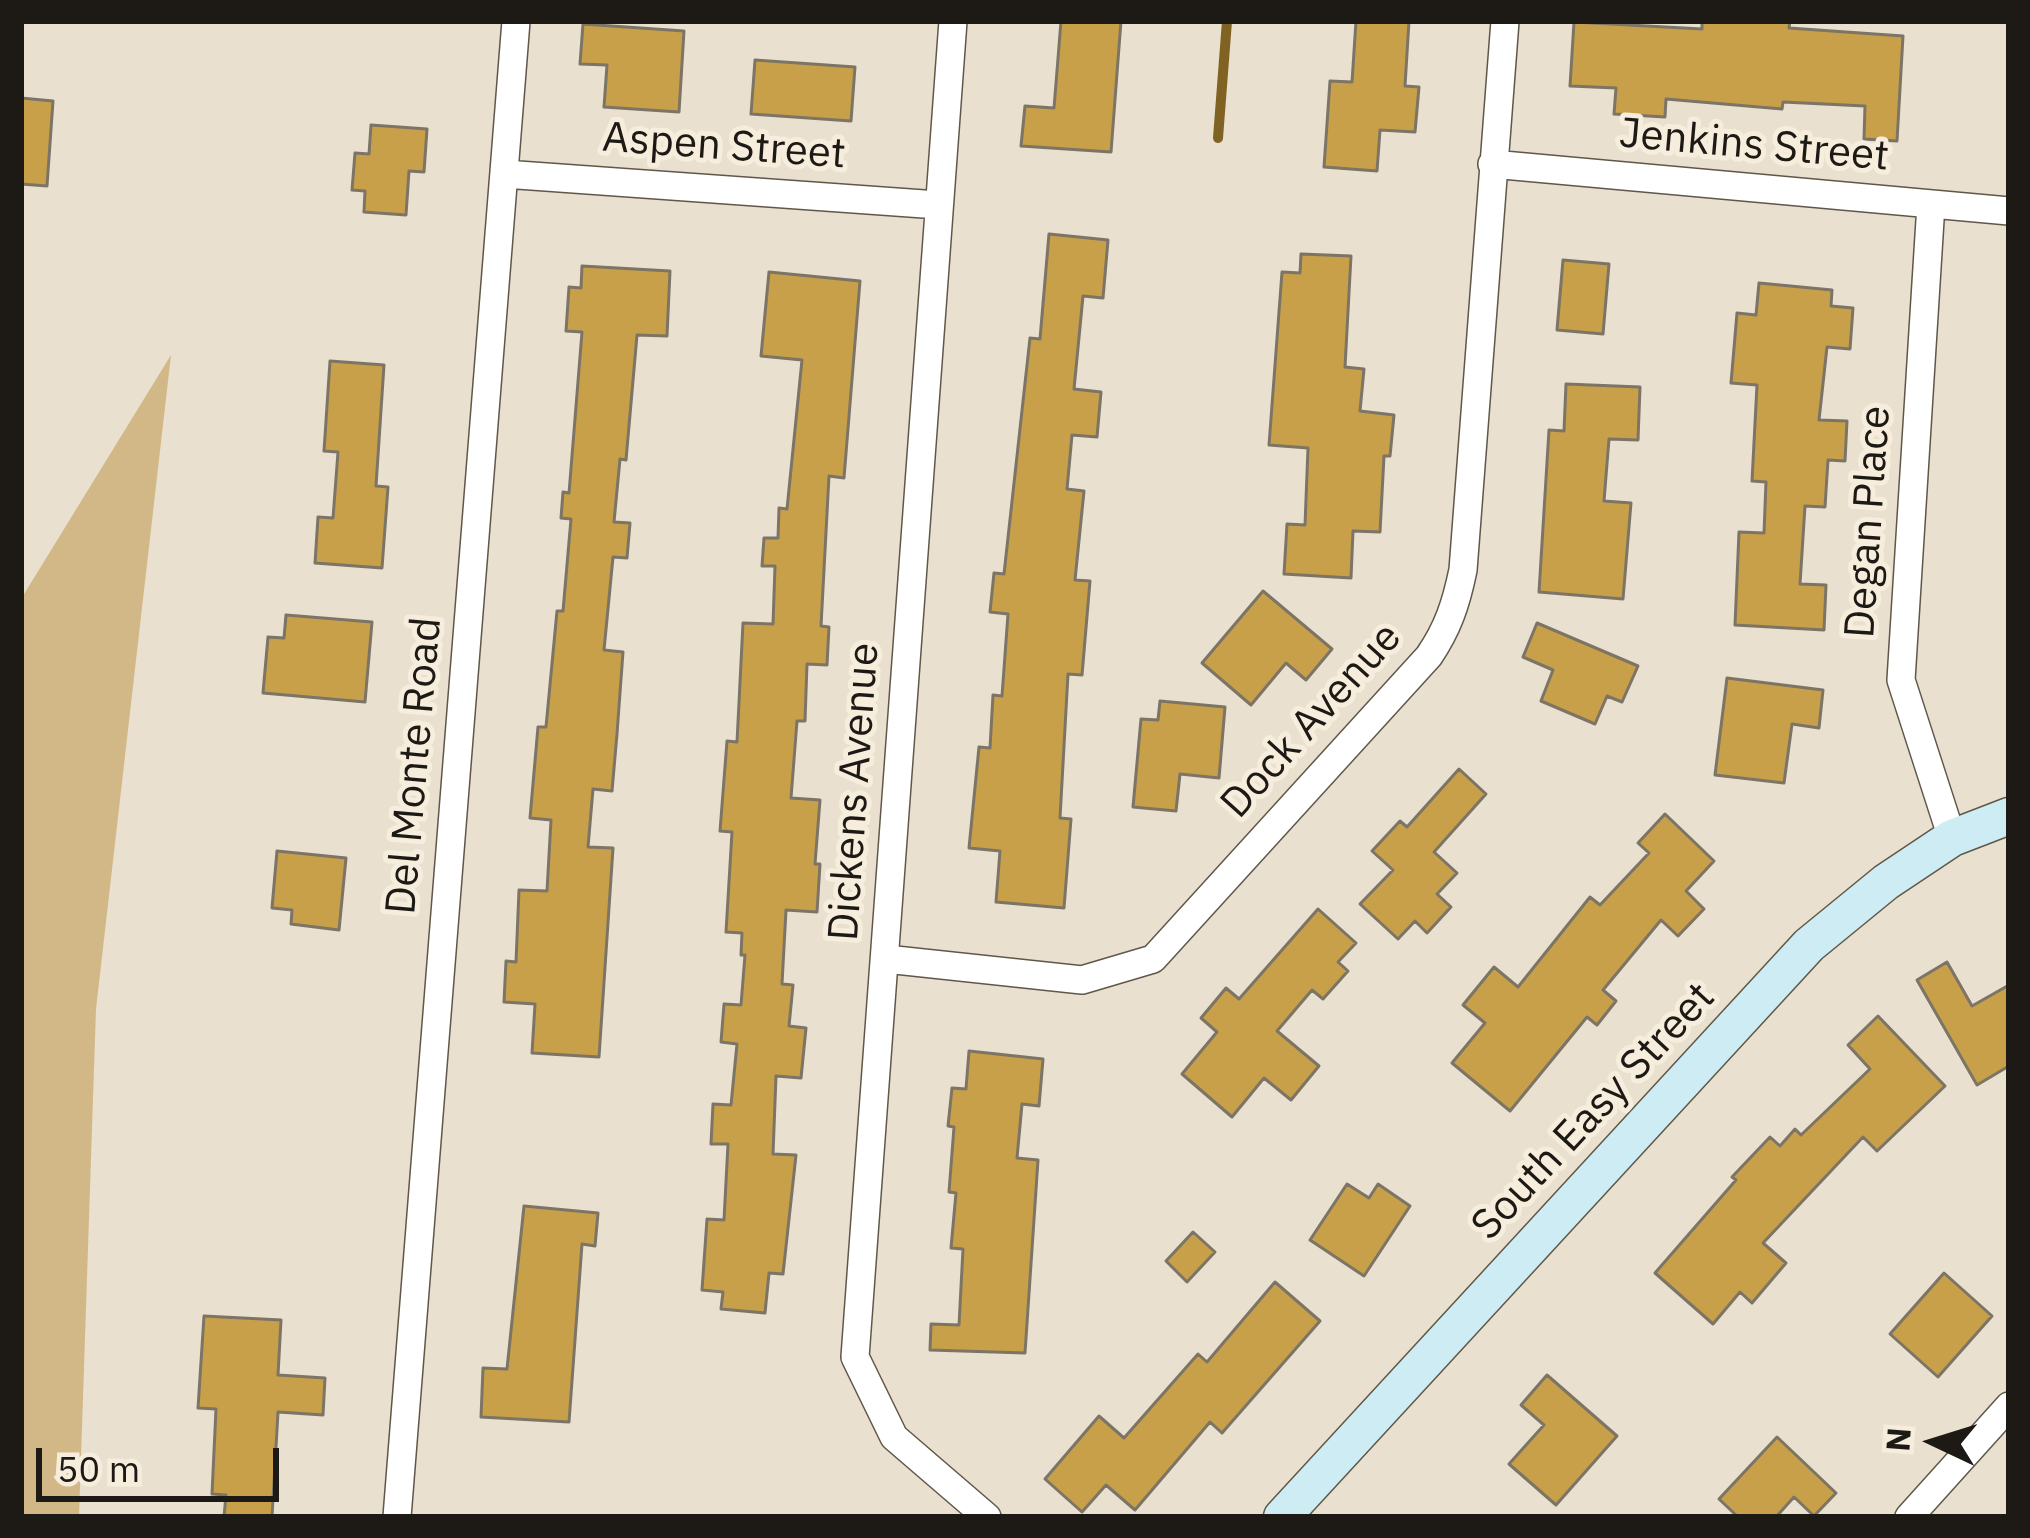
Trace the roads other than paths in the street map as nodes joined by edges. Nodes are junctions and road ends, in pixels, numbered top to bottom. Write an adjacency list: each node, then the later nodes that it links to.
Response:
1 (516, 21): 5 (street, Del Monte Road)
2 (953, 21): 7 (street, Dickens Avenue)
3 (1504, 21): 4 (street, Dock Avenue)
4 (1492, 164): 6 (street, Jenkins Street); 11 (street, Dock Avenue)
5 (504, 174): 7 (street, Aspen Street); 13 (street, Del Monte Road)
6 (1931, 204): 8 (street, Jenkins Street); 10 (street, Degan Place)
7 (938, 205): 11 (street, Dickens Avenue)
8 (2009, 211)
9 (2009, 816): 10 (street, South Easy Street)
10 (1952, 838): 15 (street, South Easy Street)
11 (886, 959): 14 (street, Dickens Avenue)
12 (2009, 1406): 16 (street)
13 (397, 1517)
14 (987, 1517)
15 (1282, 1517)
16 (1909, 1517)

